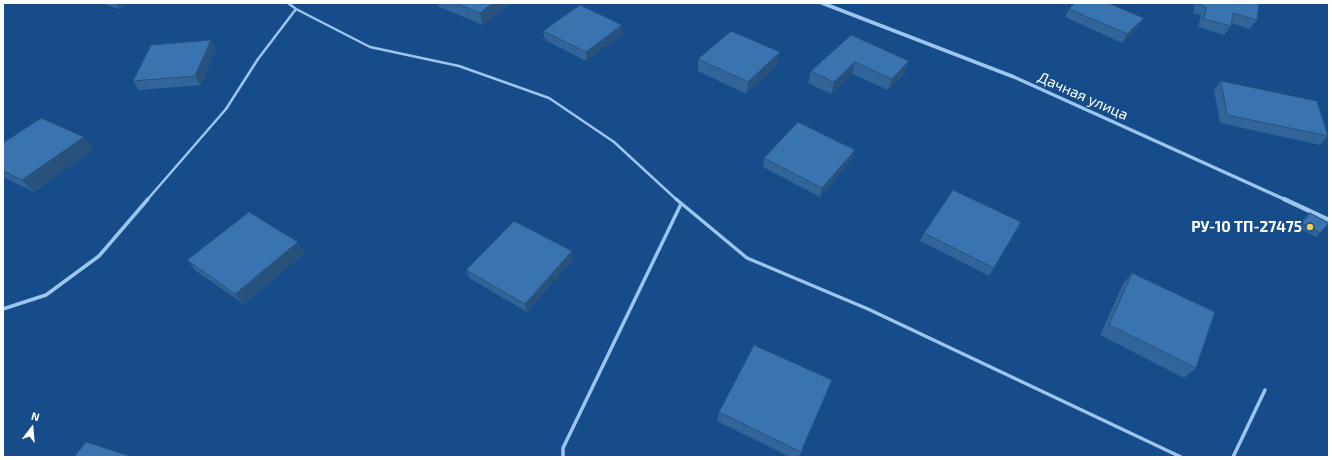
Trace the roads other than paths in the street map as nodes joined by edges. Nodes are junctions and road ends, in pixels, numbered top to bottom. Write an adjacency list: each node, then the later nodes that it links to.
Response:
1 (288, 3): 3 (lane)
2 (822, 3): 5 (street, Дачная улица)
3 (296, 9): 4 (lane); 6 (lane)
4 (681, 204): 8 (lane); 9 (lane)
5 (1329, 220)
6 (3, 310)
7 (1265, 390): 10 (lane)
8 (562, 457)
9 (1181, 457)
10 (1233, 457)

